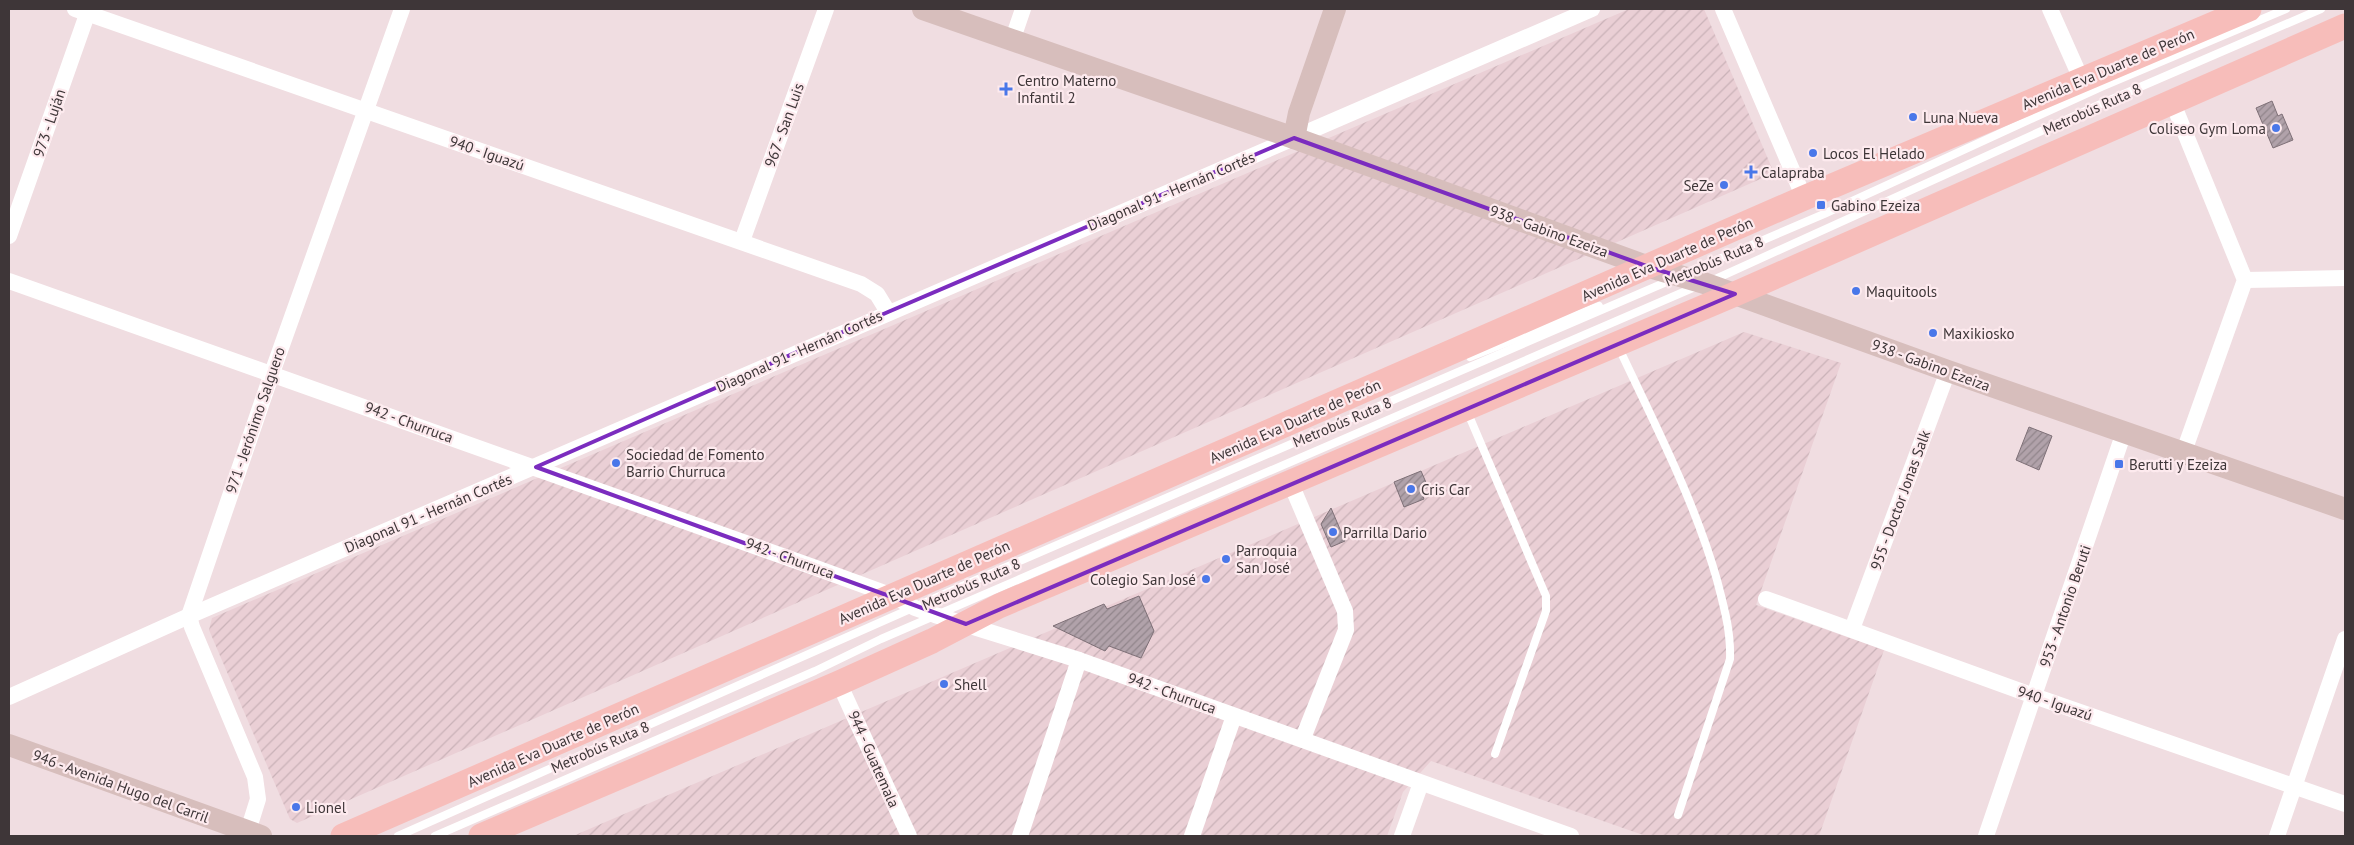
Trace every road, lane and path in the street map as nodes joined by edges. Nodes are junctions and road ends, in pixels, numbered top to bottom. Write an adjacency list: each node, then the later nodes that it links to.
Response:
1 (402, 9): 17 (street, 971 - Jerónimo Salguero)
2 (826, 9): 21 (street, 967 - San Luis)
3 (923, 9): 14 (street, 938 - Gabino Ezeiza)
4 (1023, 9): 14 (street)
5 (1335, 9): 18 (street)
6 (1592, 9): 18 (street, Diagonal 91 - Hernán Cortés)
7 (1723, 9): 19 (street)
8 (2050, 9): 15 (street)
9 (2249, 9): 15 (main road, Avenida Eva Duarte de Perón)
10 (2286, 9): 22 (lane, Metrobús Ruta 8)
11 (2321, 9): 27 (lane, Metrobús Ruta 8)
12 (84, 10): 17 (street, 940 - Iguazú); 20 (street, 973 - Luján)
13 (2345, 26): 16 (main road)
14 (1012, 41): 18 (street, 938 - Gabino Ezeiza)
15 (2082, 81): 19 (main road, Avenida Eva Duarte de Perón)
16 (2172, 101): 25 (street); 28 (main road)
17 (365, 111): 21 (street, 940 - Iguazú); 34 (street, 971 - Jerónimo Salguero)
18 (1294, 138): 24 (street, 938 - Gabino Ezeiza); 29 (street, Diagonal 91 - Hernán Cortés)
19 (1804, 198): 24 (main road, Avenida Eva Duarte de Perón)
20 (9, 236)
21 (742, 241): 29 (street, 940 - Iguazú)
22 (1678, 277): 24 (street, 938 - Gabino Ezeiza); 27 (street, 938 - Gabino Ezeiza)
23 (2345, 278): 25 (street)
24 (1648, 279): 31 (lane); 35 (main road, Avenida Eva Duarte de Perón); 44 (lane, Metrobús Ruta 8)
25 (2246, 280): 38 (street)
26 (9, 281): 34 (street, 942 - Churruca)
27 (1704, 283): 28 (street, 938 - Gabino Ezeiza); 46 (lane, Metrobús Ruta 8)
28 (1736, 294): 30 (main road); 33 (street, 938 - Gabino Ezeiza)
29 (888, 312): 39 (street, Diagonal 91 - Hernán Cortés)
30 (1618, 344): 36 (main road); 61 (lane)
31 (1459, 360)
32 (1441, 366): 35 (lane)
33 (1948, 371): 37 (street, 938 - Gabino Ezeiza); 48 (street, 955 - Doctor Jonas Salk)
34 (272, 373): 39 (street, 942 - Churruca); 45 (street, 971 - Jerónimo Salguero)
35 (1351, 397): 42 (main road, Avenida Eva Duarte de Perón)
36 (1466, 409): 40 (main road); 57 (lane)
37 (2124, 432): 38 (street, 938 - Gabino Ezeiza); 52 (street, 953 - Antonio Beruti)
38 (2183, 454): 41 (street, 938 - Gabino Ezeiza)
39 (536, 467): 42 (street, 942 - Churruca); 45 (street, Diagonal 91 - Hernán Cortés)
40 (1291, 484): 47 (main road); 55 (street)
41 (2345, 509)
42 (893, 596): 44 (street, 942 - Churruca); 63 (main road, Avenida Eva Duarte de Perón)
43 (1766, 599): 48 (street, 940 - Iguazú)
44 (915, 608): 46 (street, 942 - Churruca); 64 (lane, Metrobús Ruta 8)
45 (189, 616): 53 (street, Diagonal 91 - Hernán Cortés); 62 (street)
46 (935, 616): 47 (street, 942 - Churruca); 65 (lane, Metrobús Ruta 8)
47 (966, 624): 50 (street, 942 - Churruca); 51 (main road)
48 (1852, 629): 52 (street, 940 - Iguazú)
49 (2345, 639): 59 (street)
50 (1079, 660): 54 (street, 942 - Churruca); 68 (street)
51 (839, 683): 66 (main road); 67 (street, 944 - Guatemala)
52 (2034, 696): 59 (street, 940 - Iguazú); 72 (street, 953 - Antonio Beruti)
53 (9, 698)
54 (1234, 716): 55 (street, 942 - Churruca); 69 (street)
55 (1303, 738): 58 (street, 942 - Churruca)
56 (9, 745): 62 (street, 946 - Avenida Hugo del Carril)
57 (1495, 754)
58 (1421, 783): 70 (street); 71 (street, 942 - Churruca)
59 (2295, 786): 60 (street, 940 - Iguazú); 73 (street)
60 (2345, 804)
61 (1678, 815)
62 (255, 834)
63 (344, 836)
64 (398, 836)
65 (435, 836)
66 (481, 836)
67 (909, 836)
68 (1020, 836)
69 (1192, 836)
70 (1402, 836)
71 (1571, 836)
72 (1986, 836)
73 (2277, 836)

